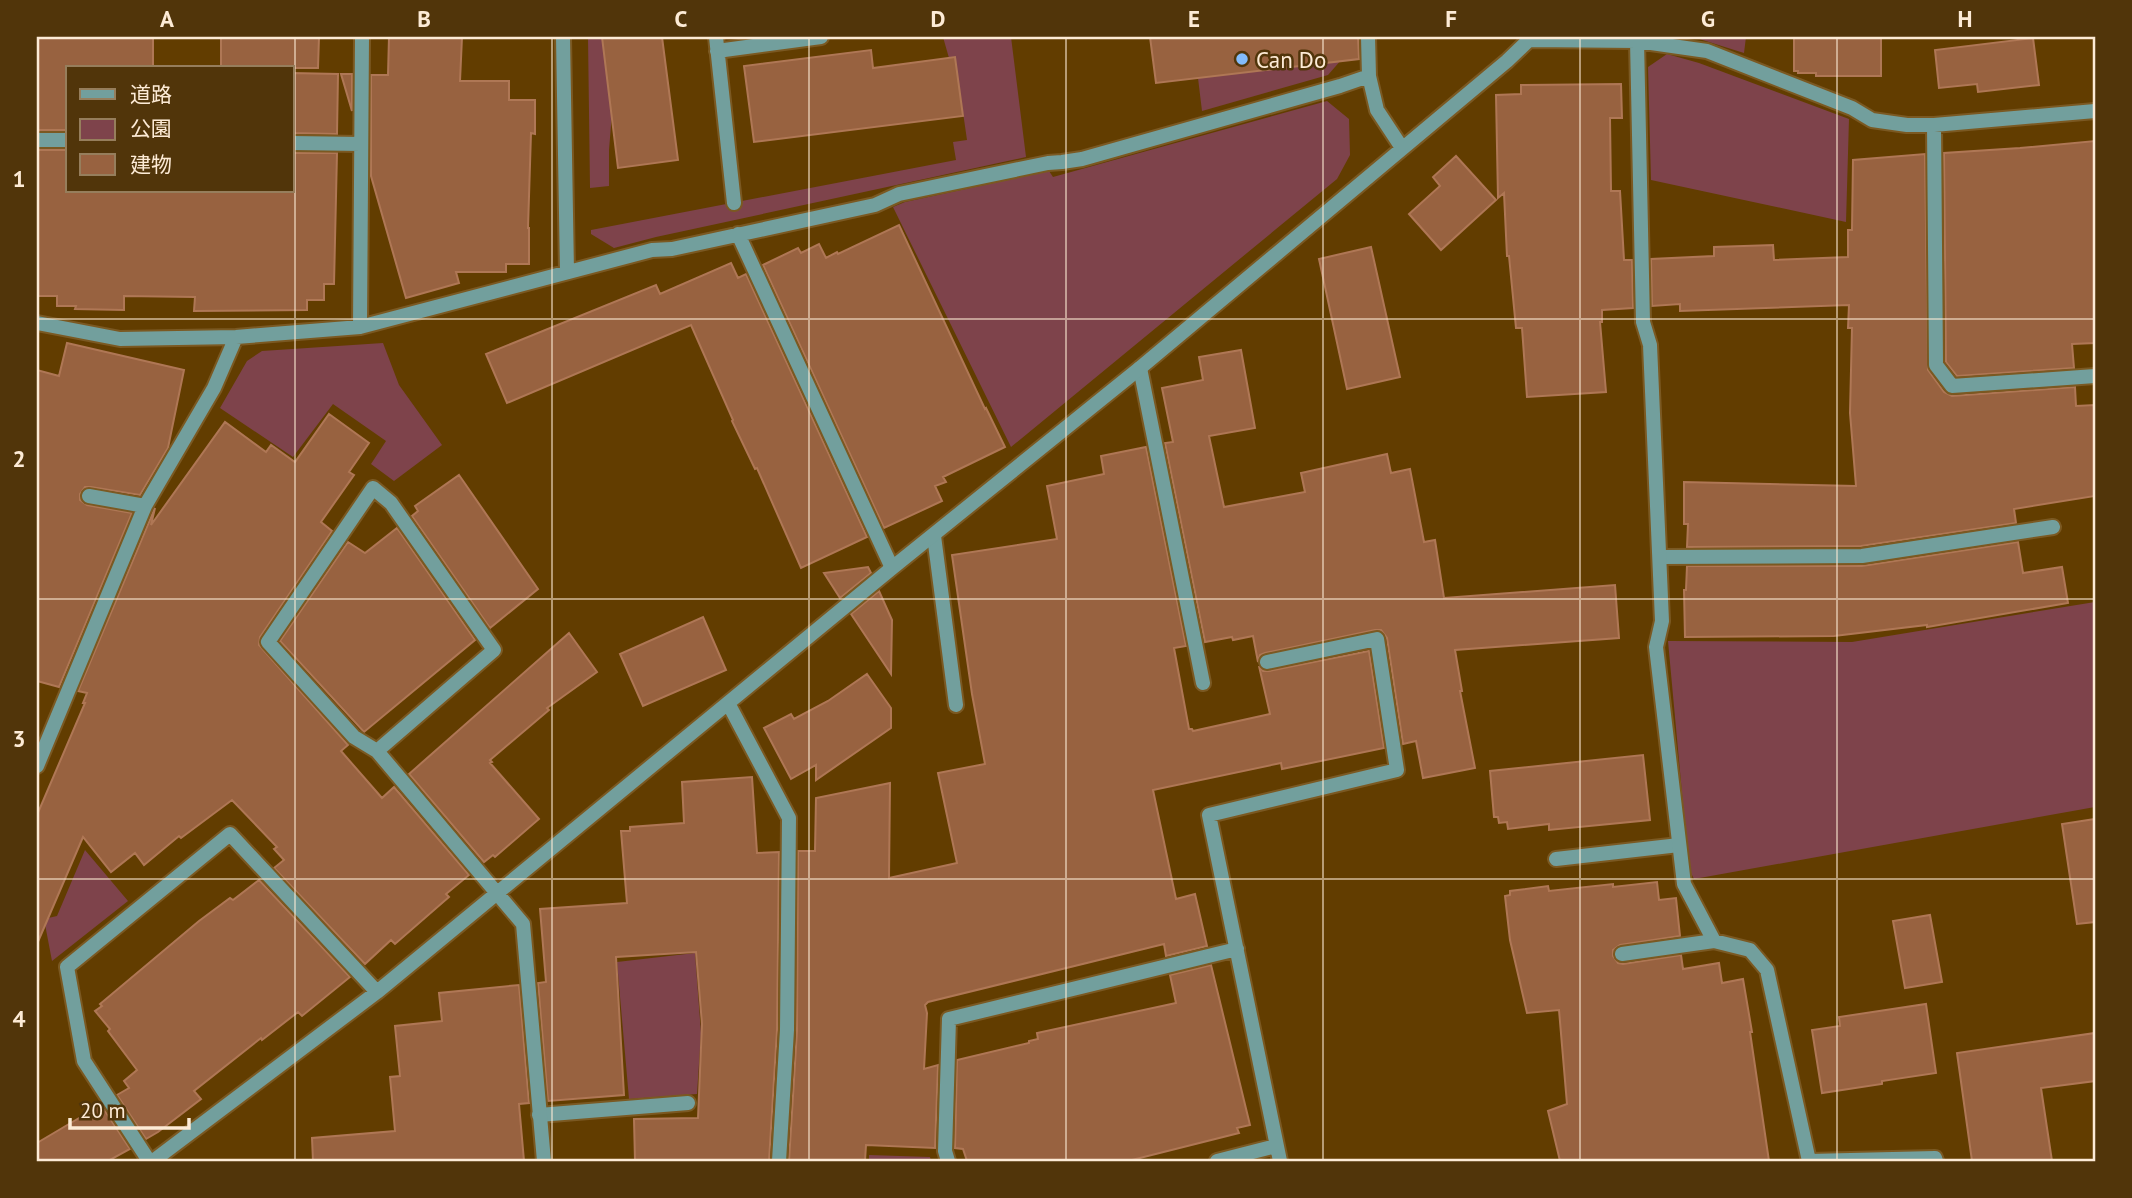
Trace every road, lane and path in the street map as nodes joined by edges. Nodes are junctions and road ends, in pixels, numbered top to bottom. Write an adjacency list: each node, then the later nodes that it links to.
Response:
1 (362, 37): 14 (street)
2 (563, 37): 18 (street)
3 (821, 37): 7 (street)
4 (1368, 37): 8 (street)
5 (1531, 39): 6 (street); 15 (street)
6 (1637, 41): 10 (street); 28 (street)
7 (716, 44): 16 (street)
8 (1369, 76): 15 (street); 17 (street)
9 (2095, 111): 10 (street)
10 (1934, 125): 23 (street)
11 (37, 140): 12 (street)
12 (66, 140)
13 (294, 143): 14 (street)
14 (360, 144): 20 (street)
15 (1402, 148): 22 (street)
16 (734, 203)
17 (738, 234): 18 (street); 29 (street)
18 (567, 272): 20 (street)
19 (37, 323): 21 (street)
20 (360, 327): 21 (street)
21 (236, 337): 25 (street)
22 (1140, 368): 27 (street); 31 (street)
23 (2095, 376)
24 (89, 496): 25 (street)
25 (145, 506): 35 (street)
26 (2053, 527): 28 (street)
27 (934, 536): 29 (street); 33 (street)
28 (1660, 556): 36 (street)
29 (892, 568): 32 (street)
30 (1267, 662): 40 (street)
31 (1203, 683)
32 (728, 703): 38 (street); 48 (street)
33 (956, 705)
34 (377, 751): 34 (street); 38 (street)
35 (37, 766)
36 (1679, 845): 37 (street); 39 (street)
37 (1556, 859)
38 (496, 894): 42 (street); 44 (street)
39 (1714, 941): 41 (street); 51 (street)
40 (1237, 948): 45 (street); 49 (street)
41 (1622, 954)
42 (377, 992): 46 (street); 46 (street)
43 (688, 1103): 44 (street)
44 (539, 1115): 47 (street)
45 (1278, 1154): 50 (street)
46 (151, 1161)
47 (544, 1161)
48 (779, 1161)
49 (948, 1161)
50 (1217, 1161)
51 (1936, 1161)

